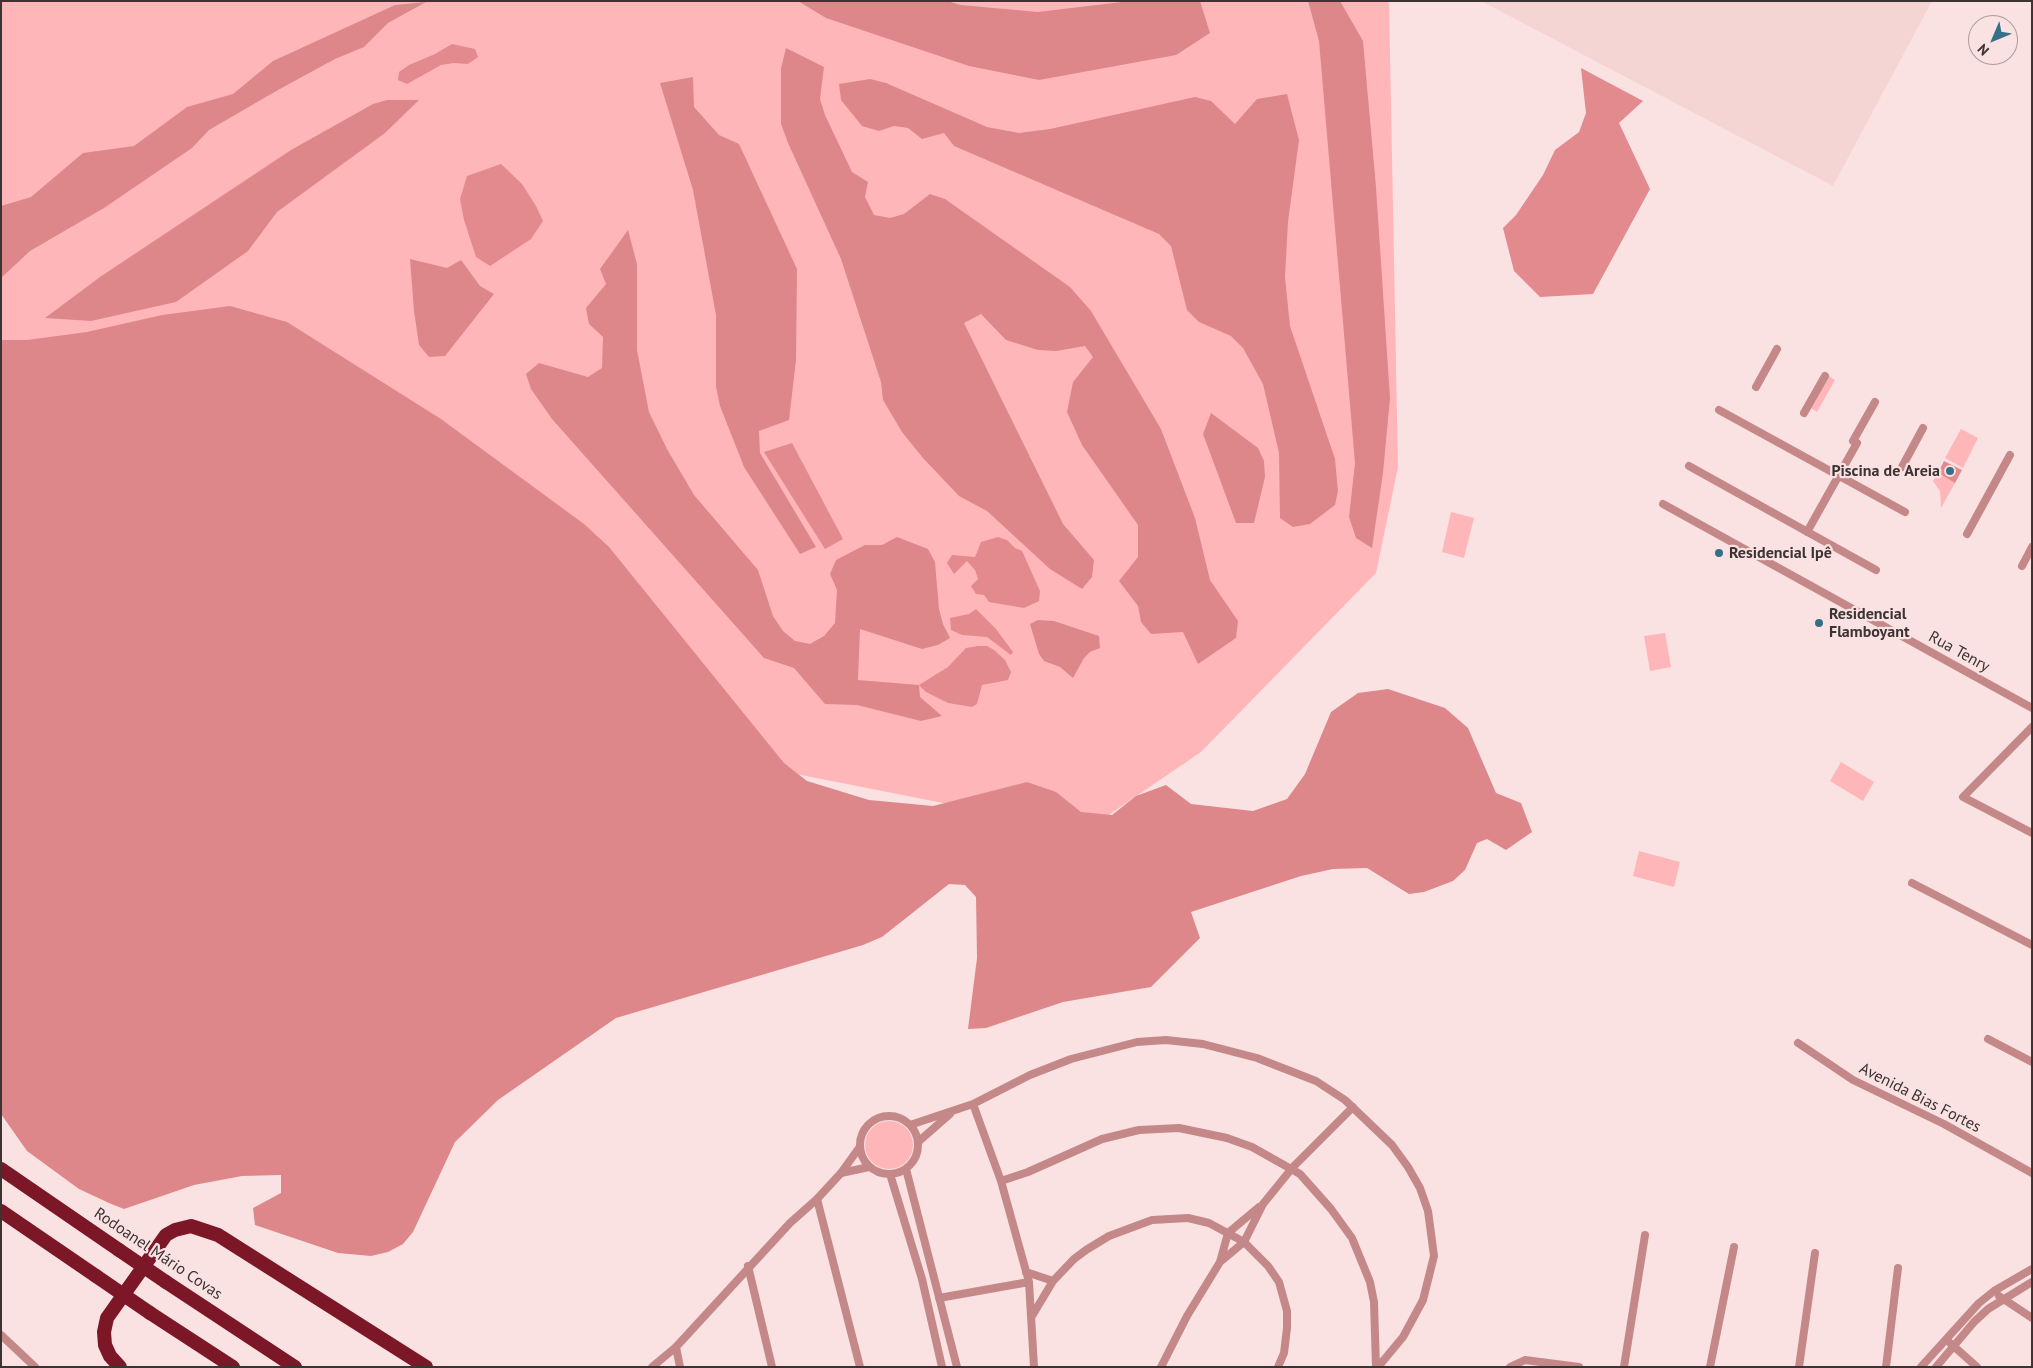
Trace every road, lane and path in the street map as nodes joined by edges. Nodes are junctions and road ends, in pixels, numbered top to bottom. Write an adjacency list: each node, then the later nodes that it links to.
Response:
1 (1777, 349): 3 (street)
2 (1825, 376): 6 (street)
3 (1756, 387)
4 (1875, 402): 11 (street)
5 (1719, 410): 11 (street)
6 (1804, 414)
7 (1923, 428): 10 (street)
8 (2010, 455): 15 (street)
9 (1688, 466): 14 (street)
10 (1902, 467)
11 (1839, 476): 13 (street); 14 (street)
12 (1663, 504): 19 (street, Rua Tenry)
13 (1905, 512)
14 (1807, 532): 18 (street)
15 (1967, 534)
16 (2032, 548): 17 (street)
17 (2022, 566)
18 (1876, 570)
19 (2032, 708)
20 (2032, 727): 21 (street)
21 (2032, 833)
22 (1912, 883): 23 (street)
23 (2032, 945)
24 (1988, 1040): 26 (street)
25 (1798, 1042): 39 (street, Avenida Bias Fortes)
26 (2032, 1062)
27 (973, 1104): 28 (street); 29 (street); 40 (street)
28 (1353, 1107): 36 (street); 80 (street)
29 (951, 1112): 30 (street); 31 (street)
30 (910, 1125): 31 (street); 32 (street)
31 (918, 1142): 35 (street)
32 (859, 1148): 33 (street); 37 (street)
33 (869, 1167): 37 (street); 38 (street)
34 (1, 1169): 69 (highway, Rodoanel Mário Covas, bridge)
35 (906, 1169): 38 (street); 58 (street)
36 (1292, 1169): 40 (street); 42 (street); 80 (street)
37 (841, 1173): 41 (street)
38 (890, 1174): 75 (street)
39 (2032, 1174)
40 (1001, 1181): 53 (street)
41 (817, 1199): 50 (street); 74 (street)
42 (1262, 1204): 44 (street); 46 (street)
43 (1, 1211): 68 (highway, bridge)
44 (1228, 1233): 46 (street); 49 (street); 54 (street)
45 (1645, 1235): 83 (street)
46 (1244, 1242): 49 (street); 79 (street)
47 (1734, 1246): 84 (street)
48 (1815, 1253): 85 (street)
49 (1220, 1262): 78 (street)
50 (748, 1266): 64 (street); 73 (street)
51 (1898, 1268): 86 (street)
52 (2032, 1269): 57 (street)
53 (1026, 1272): 54 (street); 55 (street)
54 (1053, 1281): 60 (street)
55 (1029, 1282): 58 (street); 60 (street)
56 (2032, 1282): 59 (street)
57 (1994, 1291): 59 (street); 63 (street)
58 (939, 1298): 76 (street)
59 (2003, 1298): 61 (street); 65 (street)
60 (1032, 1316): 77 (street)
61 (2032, 1318)
62 (1, 1334): 66 (street)
63 (1946, 1340): 65 (street); 87 (street)
64 (676, 1347): 71 (street); 72 (street)
65 (1954, 1347): 88 (street); 89 (street)
66 (35, 1367)
67 (120, 1367): 70 (highway)
68 (233, 1367)
69 (295, 1367)
70 (426, 1367)
71 (652, 1367)
72 (680, 1367)
73 (772, 1367)
74 (860, 1367)
75 (942, 1367)
76 (957, 1367)
77 (1034, 1367)
78 (1162, 1367)
79 (1278, 1367)
80 (1377, 1367)
81 (1510, 1367): 82 (street)
82 (1579, 1367)
83 (1624, 1367)
84 (1710, 1367)
85 (1799, 1367)
86 (1886, 1367)
87 (1921, 1367)
88 (1936, 1367)
89 (1977, 1367)

